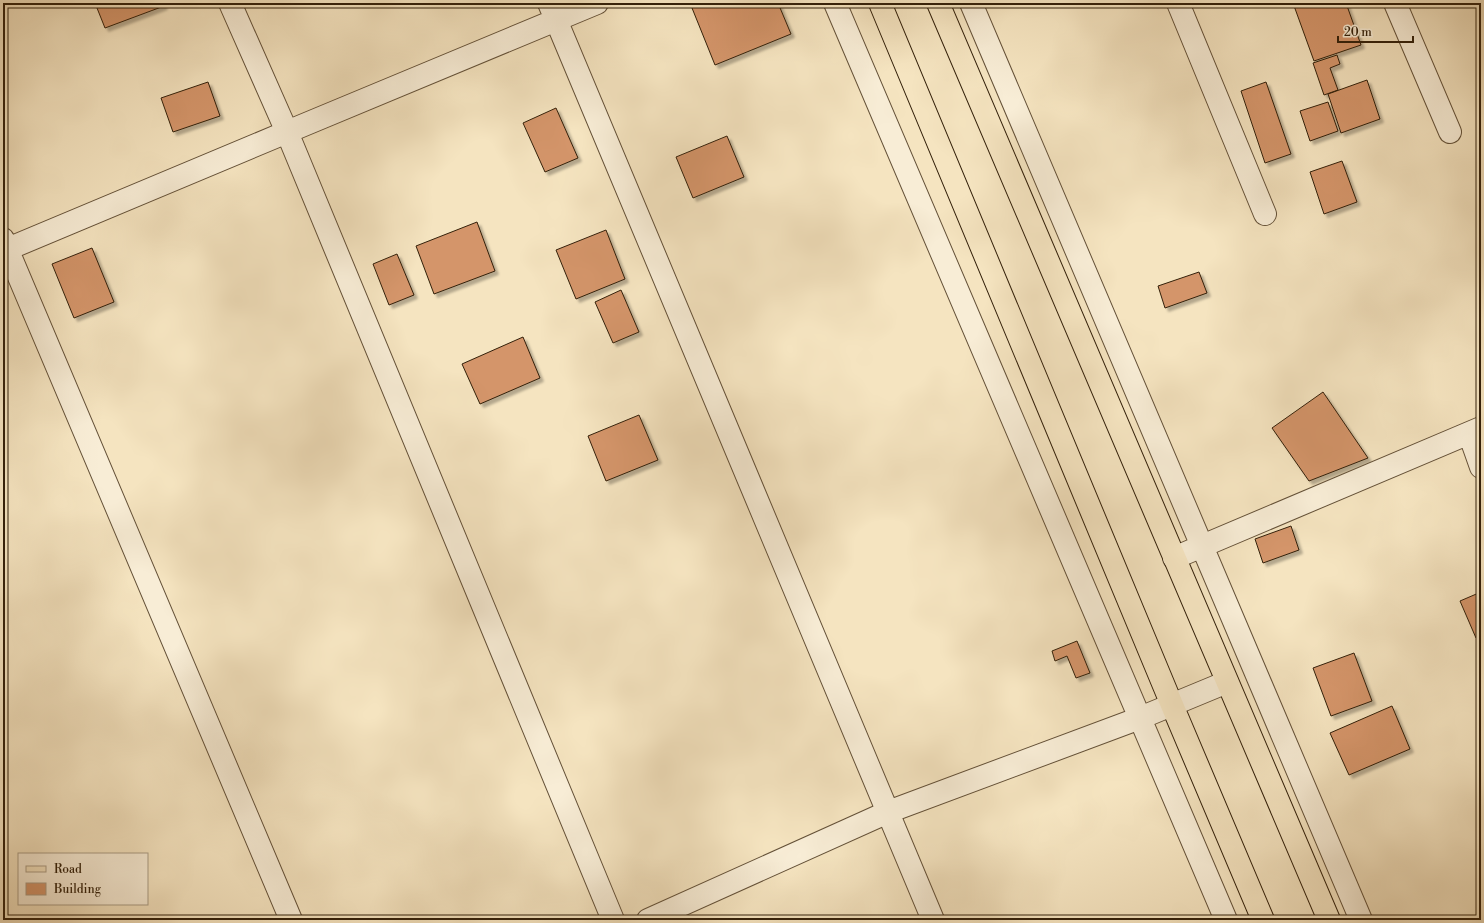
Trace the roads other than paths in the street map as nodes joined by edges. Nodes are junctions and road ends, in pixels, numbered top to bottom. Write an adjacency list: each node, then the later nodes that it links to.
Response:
1 (230, 3): 10 (street)
2 (597, 3): 9 (street)
3 (835, 3): 20 (street)
4 (880, 3): 19 (main road)
5 (938, 3): 17 (main road)
6 (971, 3): 16 (street)
7 (1178, 3): 12 (street)
8 (1395, 3): 11 (street)
9 (552, 12): 10 (street); 21 (street)
10 (287, 132): 13 (street); 23 (street)
11 (1450, 132)
12 (1265, 214)
13 (5, 247): 22 (street)
14 (1475, 430): 15 (street); 16 (street)
15 (1481, 467)
16 (1202, 546): 17 (street); 29 (street)
17 (1174, 558): 18 (main road)
18 (1227, 682): 19 (street); 28 (main road)
19 (1172, 705): 20 (street); 27 (main road)
20 (1140, 718): 21 (street); 26 (street)
21 (888, 812): 24 (street); 25 (street)
22 (291, 920)
23 (613, 920)
24 (648, 920)
25 (933, 920)
26 (1226, 920)
27 (1263, 920)
28 (1329, 920)
29 (1361, 920)

